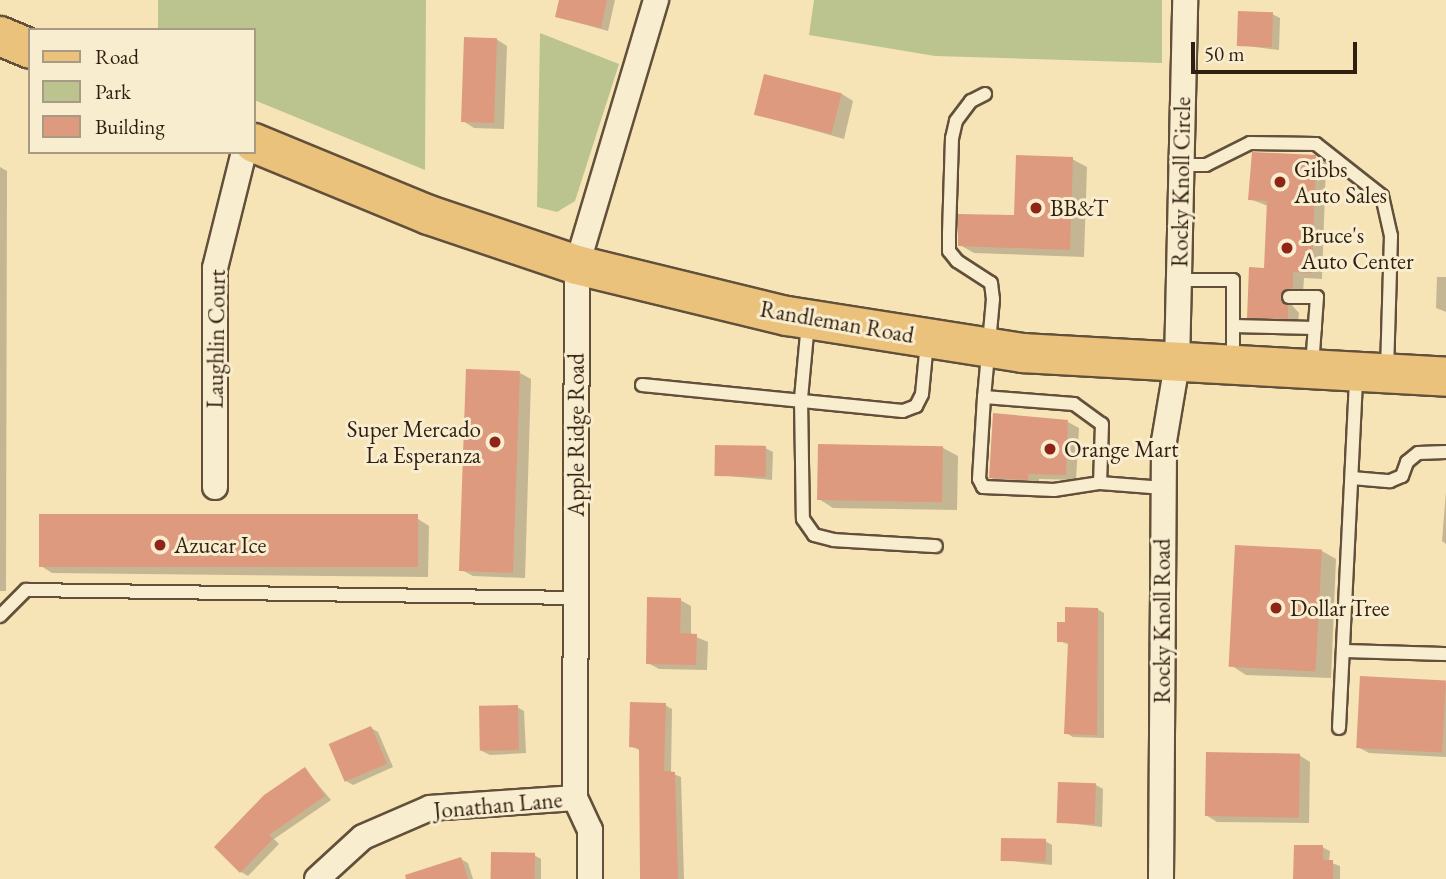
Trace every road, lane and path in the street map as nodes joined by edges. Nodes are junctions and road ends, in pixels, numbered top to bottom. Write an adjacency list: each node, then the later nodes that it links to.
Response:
1 (656, 0): 9 (street, Apple Ridge Road)
2 (1185, 0): 8 (street, Rocky Knoll Circle)
3 (0, 36): 4 (main road)
4 (28, 48)
5 (985, 94): 18 (lane)
6 (256, 144): 9 (main road, Randleman Road)
7 (244, 154): 30 (street, Laughlin Court)
8 (1182, 165): 10 (street, Rocky Knoll Circle); 22 (lane)
9 (577, 265): 14 (main road, Randleman Road); 33 (street, Apple Ridge Road)
10 (1179, 280): 11 (lane); 19 (street, Rocky Knoll Circle)
11 (1233, 293): 12 (lane); 15 (lane)
12 (1248, 296)
13 (1289, 297): 16 (lane)
14 (809, 319): 17 (main road, Randleman Road); 26 (lane)
15 (1233, 326): 16 (lane); 20 (lane)
16 (1315, 328): 21 (lane)
17 (928, 338): 18 (main road, Randleman Road); 26 (lane)
18 (990, 348): 19 (main road, Randleman Road); 25 (lane)
19 (1177, 364): 20 (main road, Randleman Road); 31 (street, Rocky Knoll Road)
20 (1233, 366): 21 (main road, Randleman Road)
21 (1312, 371): 22 (main road, Randleman Road)
22 (1372, 374): 23 (main road, Randleman Road); 28 (lane)
23 (1446, 377)
24 (642, 385): 26 (lane)
25 (984, 397): 29 (lane); 29 (lane)
26 (802, 398): 32 (lane)
27 (1446, 452): 28 (lane)
28 (1352, 478): 35 (lane)
29 (1100, 483): 31 (lane)
30 (215, 487)
31 (1164, 488): 41 (street, Rocky Knoll Road)
32 (936, 546)
33 (576, 598): 34 (lane); 38 (street, Apple Ridge Road)
34 (0, 616)
35 (1343, 651): 36 (lane); 37 (lane)
36 (1446, 654)
37 (1339, 728)
38 (575, 798): 39 (street, Jonathan Lane); 40 (street, Apple Ridge Road)
39 (317, 879)
40 (590, 879)
41 (1161, 879)

